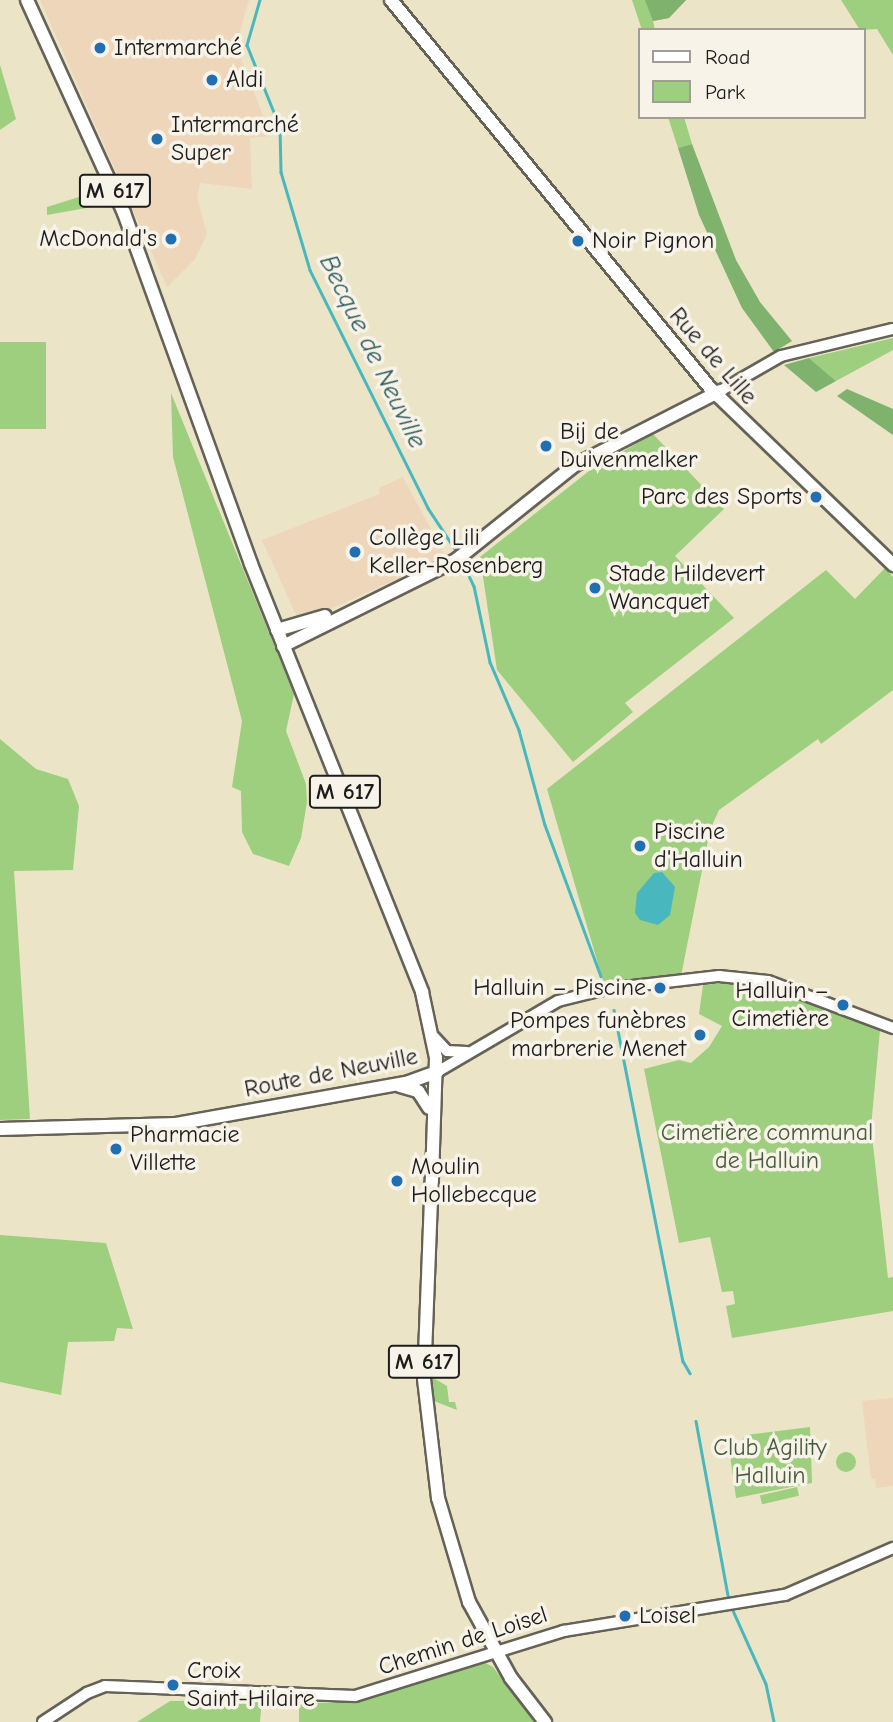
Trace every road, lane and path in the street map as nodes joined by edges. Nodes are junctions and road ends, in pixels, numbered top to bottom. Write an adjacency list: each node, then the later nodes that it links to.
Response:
1 (27, 0): 8 (main road, M 617)
2 (391, 0): 4 (main road, Rue de Lille)
3 (893, 330): 4 (street)
4 (718, 393): 5 (main road, Rue de Lille); 6 (main road); 7 (main road, Rue de Lille)
5 (893, 556)
6 (448, 565): 8 (main road); 9 (main road)
7 (893, 565)
8 (280, 629): 9 (main road, M 617)
9 (286, 644): 10 (main road, M 617)
10 (414, 974): 12 (main road, M 617); 14 (main road, M 617)
11 (893, 1028): 13 (street, Route de Neuville)
12 (434, 1038): 13 (street); 14 (main road, M 617)
13 (472, 1050): 14 (street, Route de Neuville)
14 (433, 1073): 15 (main road, Route de Neuville); 16 (main road, M 617); 18 (main road, M 617)
15 (386, 1086): 16 (main road); 17 (main road, Route de Neuville)
16 (429, 1108): 18 (main road, M 617)
17 (0, 1129)
18 (432, 1181): 20 (main road, M 617)
19 (893, 1548): 20 (street, Chemin de Loisel)
20 (498, 1651): 21 (street, Chemin de Loisel); 22 (main road, M 617); 23 (main road, M 617)
21 (43, 1722)
22 (545, 1722)
23 (552, 1722)

